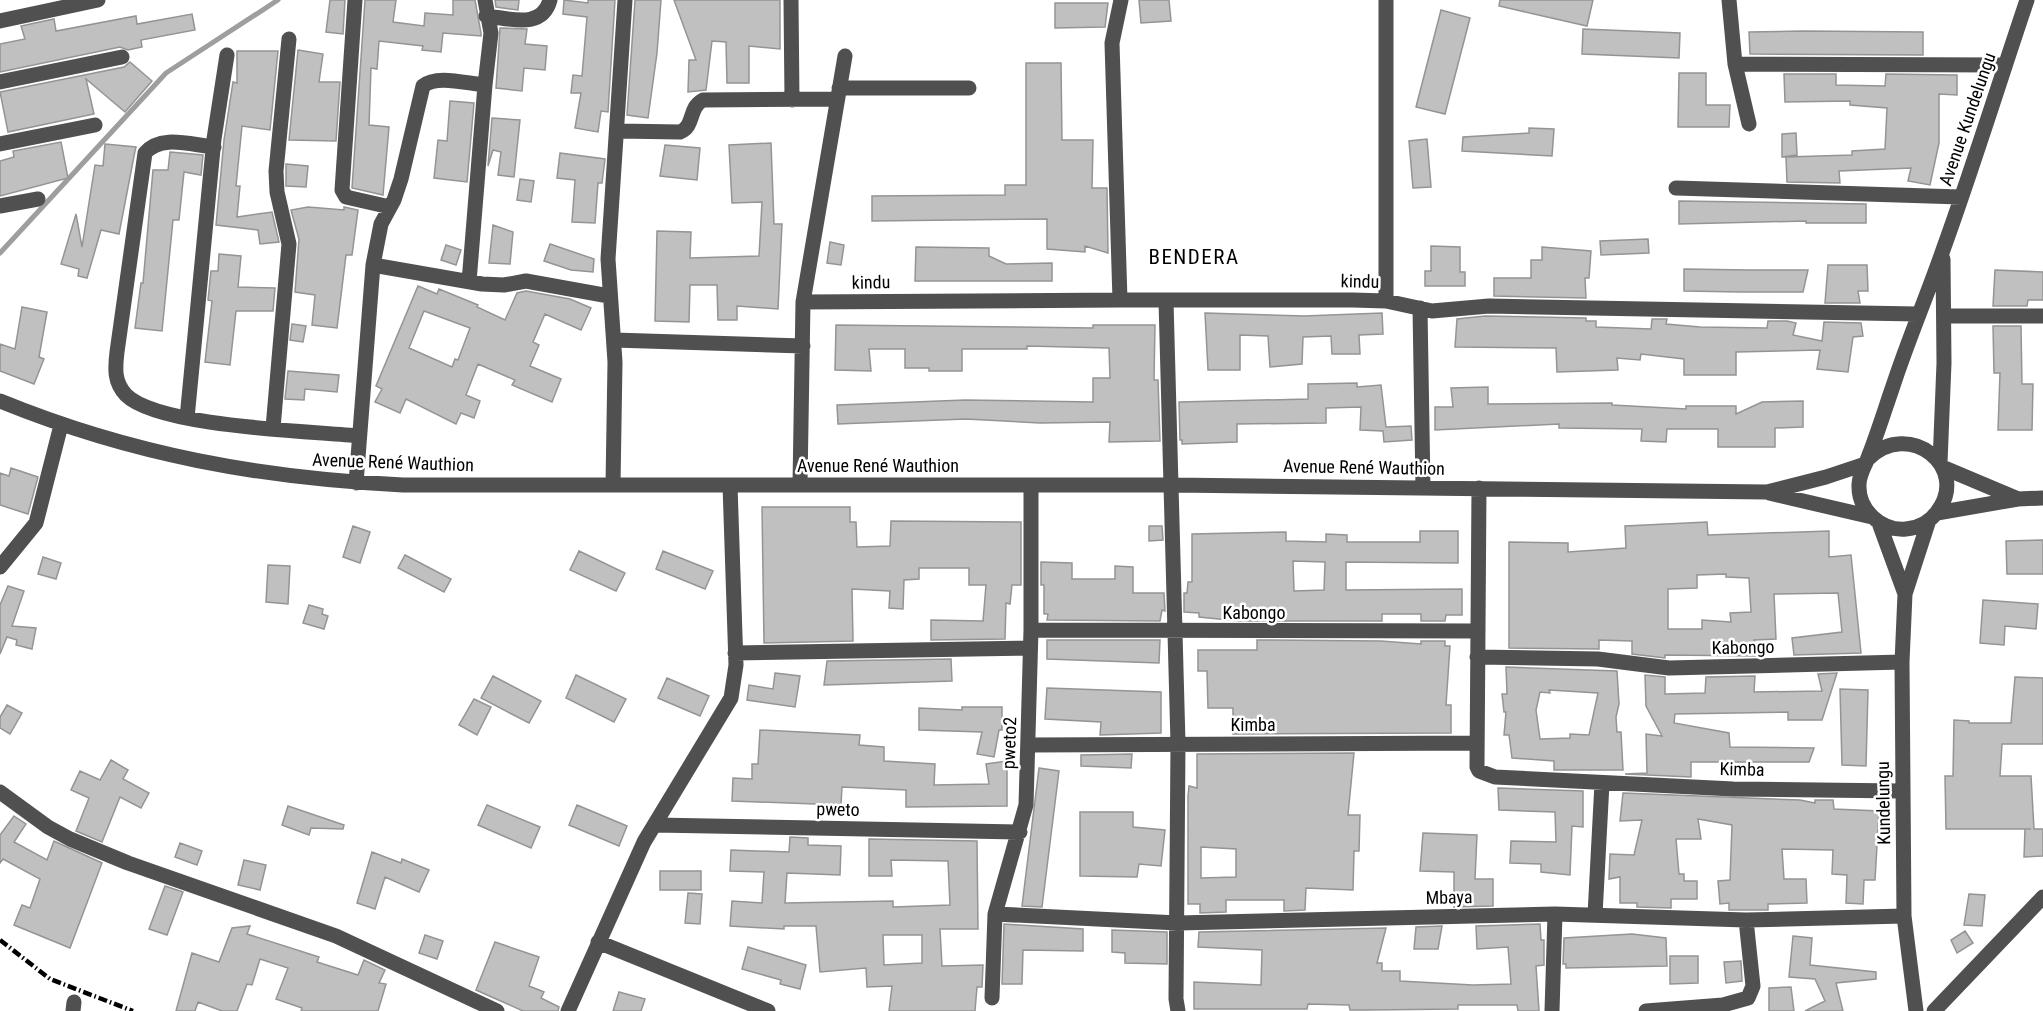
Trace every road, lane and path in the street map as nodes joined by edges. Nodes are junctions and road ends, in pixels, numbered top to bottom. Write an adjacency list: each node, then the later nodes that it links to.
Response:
1 (98, 0): 11 (street)
2 (355, 0): 32 (street)
3 (550, 0): 10 (street)
4 (625, 0): 25 (street)
5 (791, 0): 22 (street)
6 (1121, 0): 37 (street)
7 (1386, 0): 39 (street)
8 (1729, 0): 16 (street)
9 (2027, 0): 17 (street, Avenue Kundelungu)
10 (485, 8): 19 (street)
11 (0, 21)
12 (289, 39): 50 (street)
13 (227, 55): 27 (street)
14 (845, 56): 21 (street)
15 (122, 57): 18 (street)
16 (1735, 64): 17 (street); 23 (street)
17 (2005, 65): 29 (street, Avenue Kundelungu)
18 (0, 82)
19 (485, 85): 32 (street); 35 (street)
20 (969, 88): 21 (street)
21 (838, 94): 22 (street); 40 (street)
22 (792, 100): 25 (street)
23 (1749, 124)
24 (94, 125): 26 (street)
25 (618, 131): 36 (street)
26 (0, 144)
27 (214, 147): 48 (street); 48 (street)
28 (1676, 188): 29 (street)
29 (1961, 197): 33 (street, Avenue Kundelungu)
30 (38, 199): 31 (street)
31 (0, 206)
32 (390, 207): 34 (street)
33 (1943, 250): 42 (street, Avenue Kundelungu); 43 (street)
34 (372, 264): 35 (street); 51 (street)
35 (469, 282): 36 (street)
36 (609, 296): 45 (street)
37 (1120, 300): 38 (street, kindu); 40 (street, kindu)
38 (1166, 301): 39 (street, kindu); 59 (street)
39 (1386, 301): 41 (street, kindu)
40 (803, 302): 46 (street)
41 (1420, 308): 42 (street, kindu); 60 (street)
42 (1917, 314): 52 (street, Avenue Kundelungu)
43 (1944, 316): 44 (street); 53 (street)
44 (2043, 316)
45 (614, 340): 46 (street); 56 (street)
46 (803, 346): 55 (street)
47 (0, 401): 49 (street, Avenue René Wauthion)
48 (187, 417): 50 (street)
49 (60, 425): 54 (street, Avenue René Wauthion); 67 (street)
50 (273, 428): 51 (street)
51 (359, 436): 54 (street)
52 (1866, 461): 53 (street); 62 (street); 66 (street)
53 (1941, 465): 64 (street); 65 (street)
54 (356, 483): 56 (street, Avenue René Wauthion)
55 (800, 484): 57 (street, Avenue René Wauthion); 58 (street, Avenue René Wauthion)
56 (613, 485): 57 (street, Avenue René Wauthion)
57 (730, 485): 73 (street)
58 (1030, 485): 59 (street, Avenue René Wauthion); 69 (street, pweto2)
59 (1173, 485): 60 (street, Avenue René Wauthion); 70 (street)
60 (1423, 488): 61 (street, Avenue René Wauthion)
61 (1479, 488): 62 (street, Avenue René Wauthion); 71 (street)
62 (1767, 492): 66 (street)
63 (2043, 498): 64 (street)
64 (2018, 499): 65 (street)
65 (1933, 516): 66 (street); 68 (street)
66 (1876, 520): 68 (street)
67 (0, 567)
68 (1905, 594): 75 (street, Kundelungu)
69 (1031, 630): 70 (street, Kabongo); 72 (street, pweto2)
70 (1176, 631): 71 (street, Kabongo); 76 (street)
71 (1477, 631): 74 (street)
72 (1030, 648): 73 (street); 78 (street, pweto2)
73 (735, 653): 82 (street)
74 (1477, 657): 75 (street, Kabongo); 77 (street)
75 (1902, 662): 80 (street, Kundelungu)
76 (1178, 743): 77 (street, Kimba); 78 (street, Kimba); 90 (street)
77 (1477, 743): 79 (street, Kimba)
78 (1029, 746): 83 (street, pweto2)
79 (1602, 783): 80 (street, Kimba); 87 (street)
80 (1901, 791): 88 (street, Kundelungu)
81 (0, 792): 93 (street)
82 (655, 825): 83 (street, pweto); 91 (street)
83 (1020, 832): 85 (street, pweto2)
84 (2043, 897): 100 (street)
85 (995, 914): 90 (street, Mbaya); 92 (street, pweto2)
86 (1555, 914): 87 (street, Mbaya); 90 (street, Mbaya); 97 (street)
87 (1595, 915): 89 (street, Mbaya)
88 (1904, 916): 89 (street, Mbaya); 99 (street, Kundelungu)
89 (1746, 920): 98 (street)
90 (1178, 923): 96 (street)
91 (598, 942): 94 (street); 95 (street)
92 (992, 998)
93 (497, 1011)
94 (568, 1011)
95 (768, 1011)
96 (1178, 1011)
97 (1552, 1011)
98 (1646, 1011)
99 (1916, 1011)
100 (1934, 1011)

